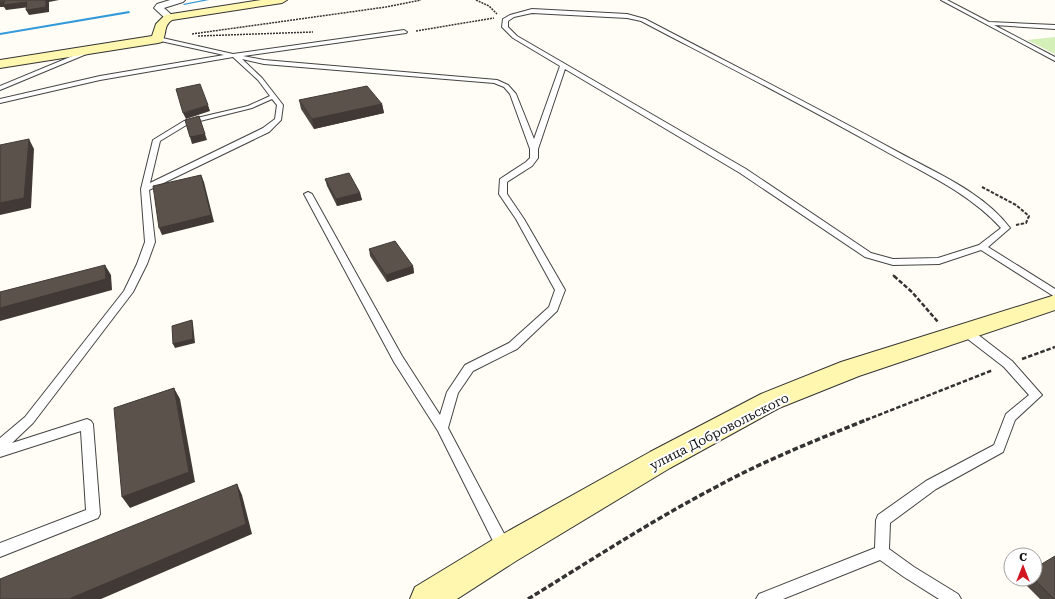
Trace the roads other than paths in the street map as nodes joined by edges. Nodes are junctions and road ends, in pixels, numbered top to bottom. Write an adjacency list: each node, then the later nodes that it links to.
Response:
1 (180, 0): 4 (street)
2 (282, 0): 4 (street)
3 (943, 0): 5 (lane)
4 (169, 17): 8 (street)
5 (983, 22): 6 (lane); 11 (lane)
6 (1055, 27)
7 (404, 32): 10 (lane)
8 (158, 39): 9 (street); 10 (lane)
9 (91, 50): 12 (street); 14 (lane)
10 (233, 55): 15 (lane); 16 (lane); 17 (lane)
11 (1055, 59)
12 (0, 64)
13 (563, 65): 17 (lane); 20 (lane); 20 (lane)
14 (0, 88)
15 (272, 96): 18 (lane); 18 (lane)
16 (0, 100)
17 (534, 149): 24 (lane)
18 (145, 189): 25 (lane)
19 (308, 194): 24 (lane)
20 (982, 246): 21 (lane)
21 (1055, 294)
22 (1055, 302): 23 (street, улица Добровольского)
23 (964, 330): 28 (street, улица Добровольского); 29 (lane)
24 (442, 428): 28 (lane)
25 (0, 446)
26 (0, 452): 27 (lane)
27 (0, 550)
28 (505, 550): 30 (street, улица Добровольского)
29 (882, 552): 31 (lane); 32 (lane)
30 (427, 599)
31 (764, 599)
32 (953, 599)

